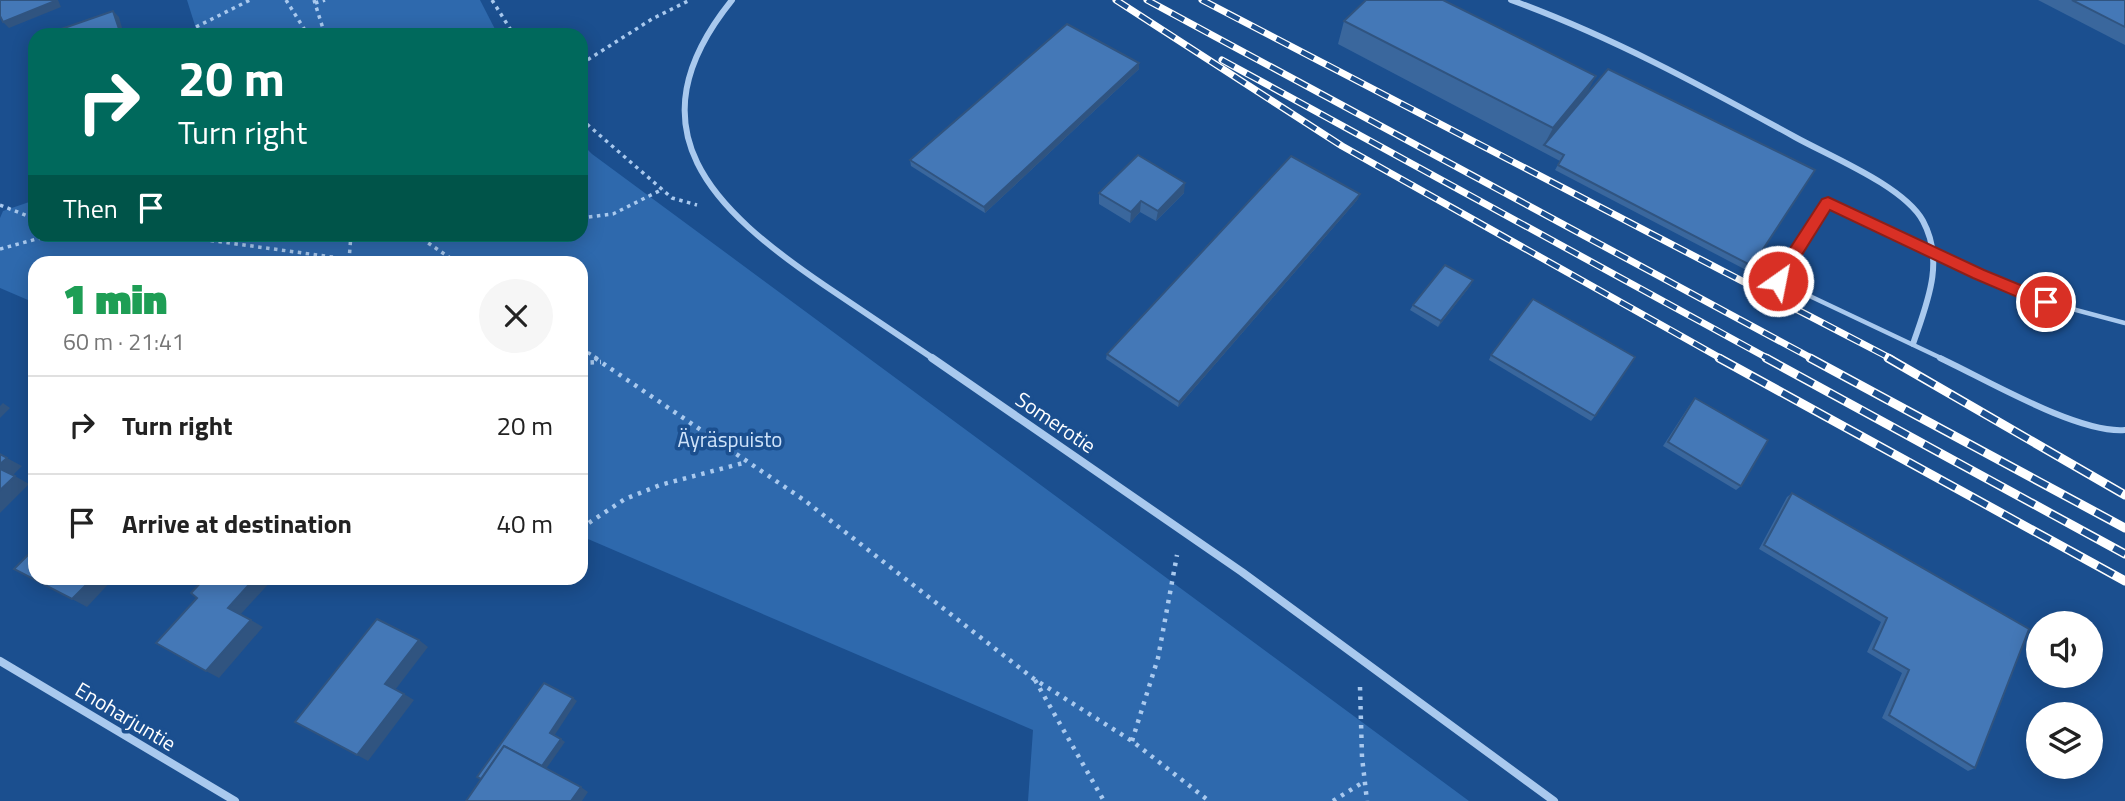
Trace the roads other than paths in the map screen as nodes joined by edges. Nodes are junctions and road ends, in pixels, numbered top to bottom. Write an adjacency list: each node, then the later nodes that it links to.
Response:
1 (732, 0): 9 (street, Somerotie)
2 (1511, 0): 3 (street)
3 (1934, 253): 4 (lane); 5 (street); 5 (lane)
4 (2125, 323)
5 (1913, 344): 6 (lane)
6 (2125, 429)
7 (0, 661): 8 (street, Enoharjuntie)
8 (235, 801)
9 (1553, 801)

